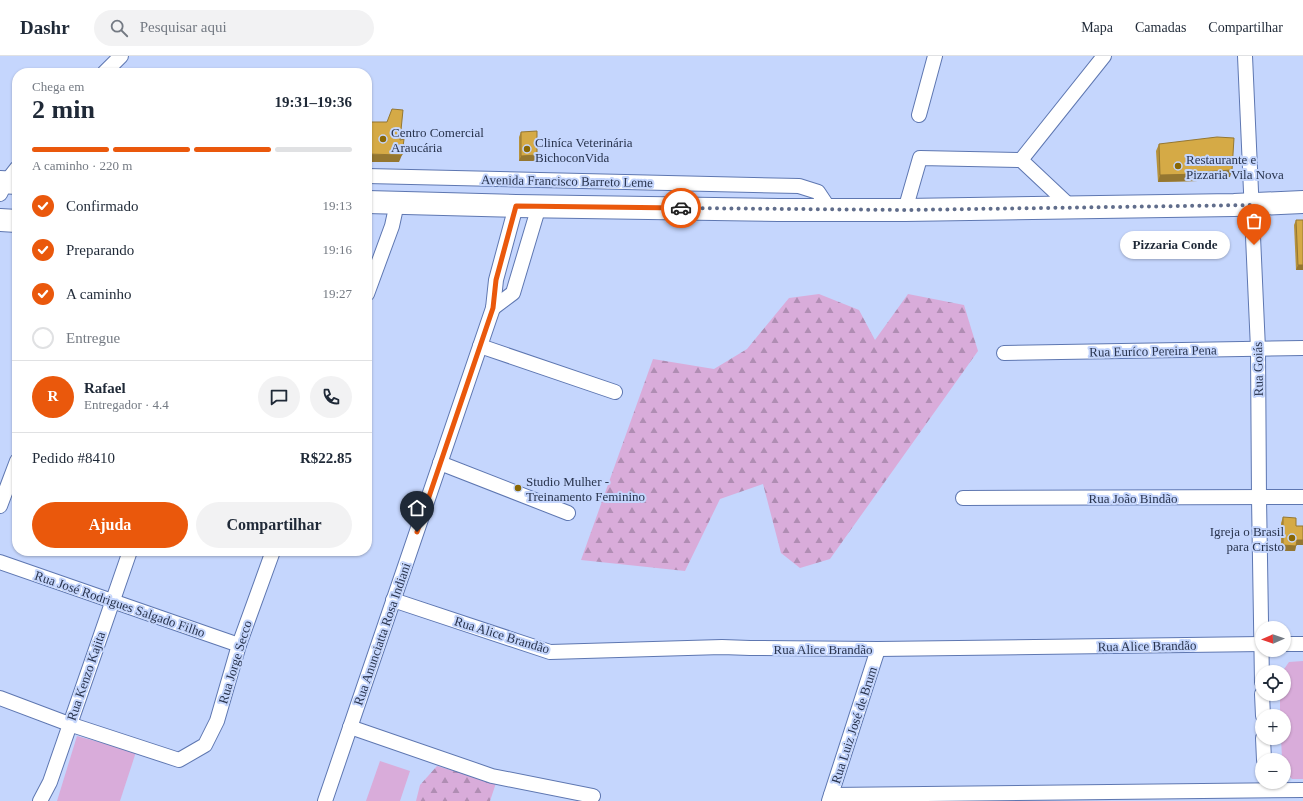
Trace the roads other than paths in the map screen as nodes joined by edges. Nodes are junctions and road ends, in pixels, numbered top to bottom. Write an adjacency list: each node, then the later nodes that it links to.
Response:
1 (121, 56): 5 (street)
2 (935, 56): 6 (street)
3 (1104, 56): 7 (street)
4 (1245, 56): 12 (street, Rua Goiás)
5 (109, 68)
6 (919, 116)
7 (1021, 160): 15 (street); 17 (street)
8 (372, 176): 16 (street, Avenida Francisco Barreto Leme)
9 (372, 202): 11 (main road, Avenida Francisco Barreto Leme)
10 (1303, 202): 12 (main road, Avenida Francisco Barreto Leme)
11 (397, 203): 13 (main road, Avenida Francisco Barreto Leme); 20 (street)
12 (1252, 205): 15 (main road, Avenida Francisco Barreto Leme); 24 (street, Rua Goiás)
13 (516, 206): 14 (main road, Avenida Francisco Barreto Leme); 21 (street, Rua Anunciatta Rosa Indiani)
14 (539, 206): 16 (main road, Avenida Francisco Barreto Leme); 21 (street)
15 (1071, 207): 17 (main road, Avenida Francisco Barreto Leme)
16 (830, 210): 17 (main road, Avenida Francisco Barreto Leme)
17 (905, 210)
18 (0, 220): 19 (main road)
19 (12, 220)
20 (372, 280)
21 (493, 308): 22 (street, Rua Anunciatta Rosa Indiani)
22 (480, 346): 26 (street); 27 (street, Rua Anunciatta Rosa Indiani)
23 (1303, 348): 24 (street, Rua Euríco Pereira Pena)
24 (1258, 349): 25 (street, Rua Euríco Pereira Pena); 31 (street, Rua Goiás)
25 (1004, 353)
26 (615, 392)
27 (440, 463): 33 (street); 37 (street, Rua Anunciatta Rosa Indiani)
28 (12, 474): 32 (street)
29 (1303, 497): 31 (street, Rua João Bindão)
30 (963, 498): 31 (street, Rua João Bindão)
31 (1259, 498): 39 (street, Rua Goiás)
32 (0, 506)
33 (568, 513)
34 (128, 556): 38 (street, Rua Kenzo Kajita)
35 (271, 556): 43 (street, Rua Jorge Secco)
36 (0, 562): 38 (street, Rua José Rodrigues Salgado Filho)
37 (393, 600): 44 (street, Rua Alice Brandão); 47 (street, Rua Anunciatta Rosa Indiani)
38 (112, 601): 43 (street, Rua José Rodrigues Salgado Filho); 46 (street, Rua Kenzo Kajita)
39 (1262, 621)
40 (1255, 644): 44 (street, Rua Alice Brandão)
41 (1291, 644): 42 (street)
42 (1303, 644)
43 (239, 645): 46 (street, Rua Jorge Secco)
44 (878, 649): 51 (street, Rua Luiz José de Brum)
45 (0, 698): 46 (street)
46 (69, 724): 53 (street, Rua Kenzo Kajita)
47 (350, 726): 50 (street); 52 (street, Rua Anunciatta Rosa Indiani)
48 (1303, 790): 49 (street)
49 (1265, 791): 51 (street)
50 (593, 796)
51 (830, 798)
52 (325, 800)
53 (40, 801)

